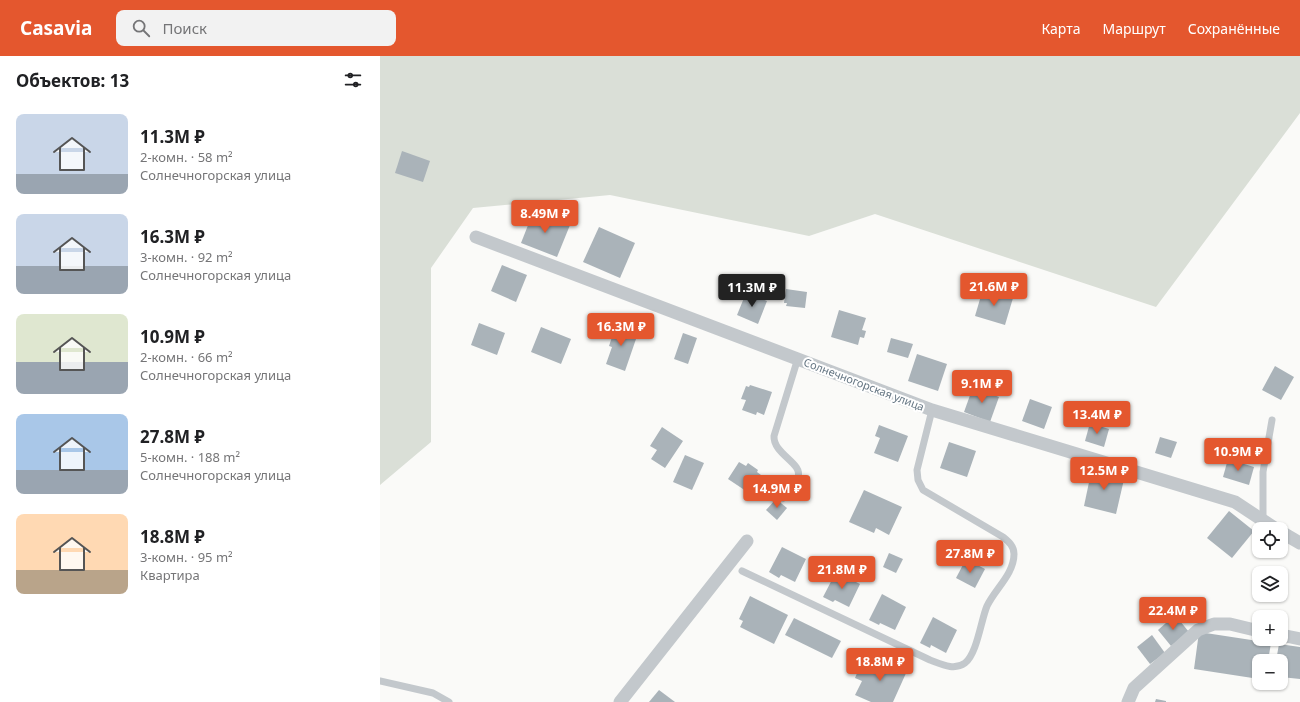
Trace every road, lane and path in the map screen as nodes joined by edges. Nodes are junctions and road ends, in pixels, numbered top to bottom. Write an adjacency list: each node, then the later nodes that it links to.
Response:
1 (476, 237): 2 (street, Солнечногорская улица)
2 (798, 358): 3 (street, Солнечногорская улица); 5 (lane)
3 (932, 410): 6 (street, Солнечногорская улица); 10 (lane)
4 (1272, 420): 6 (lane)
5 (783, 498)
6 (1264, 521)
7 (1288, 536): 9 (street)
8 (747, 541): 16 (street)
9 (1300, 543)
10 (742, 571)
11 (1252, 629): 17 (street)
12 (1288, 636): 13 (street)
13 (1300, 639)
14 (380, 681): 15 (lane)
15 (450, 702)
16 (620, 702)
17 (1128, 702)

